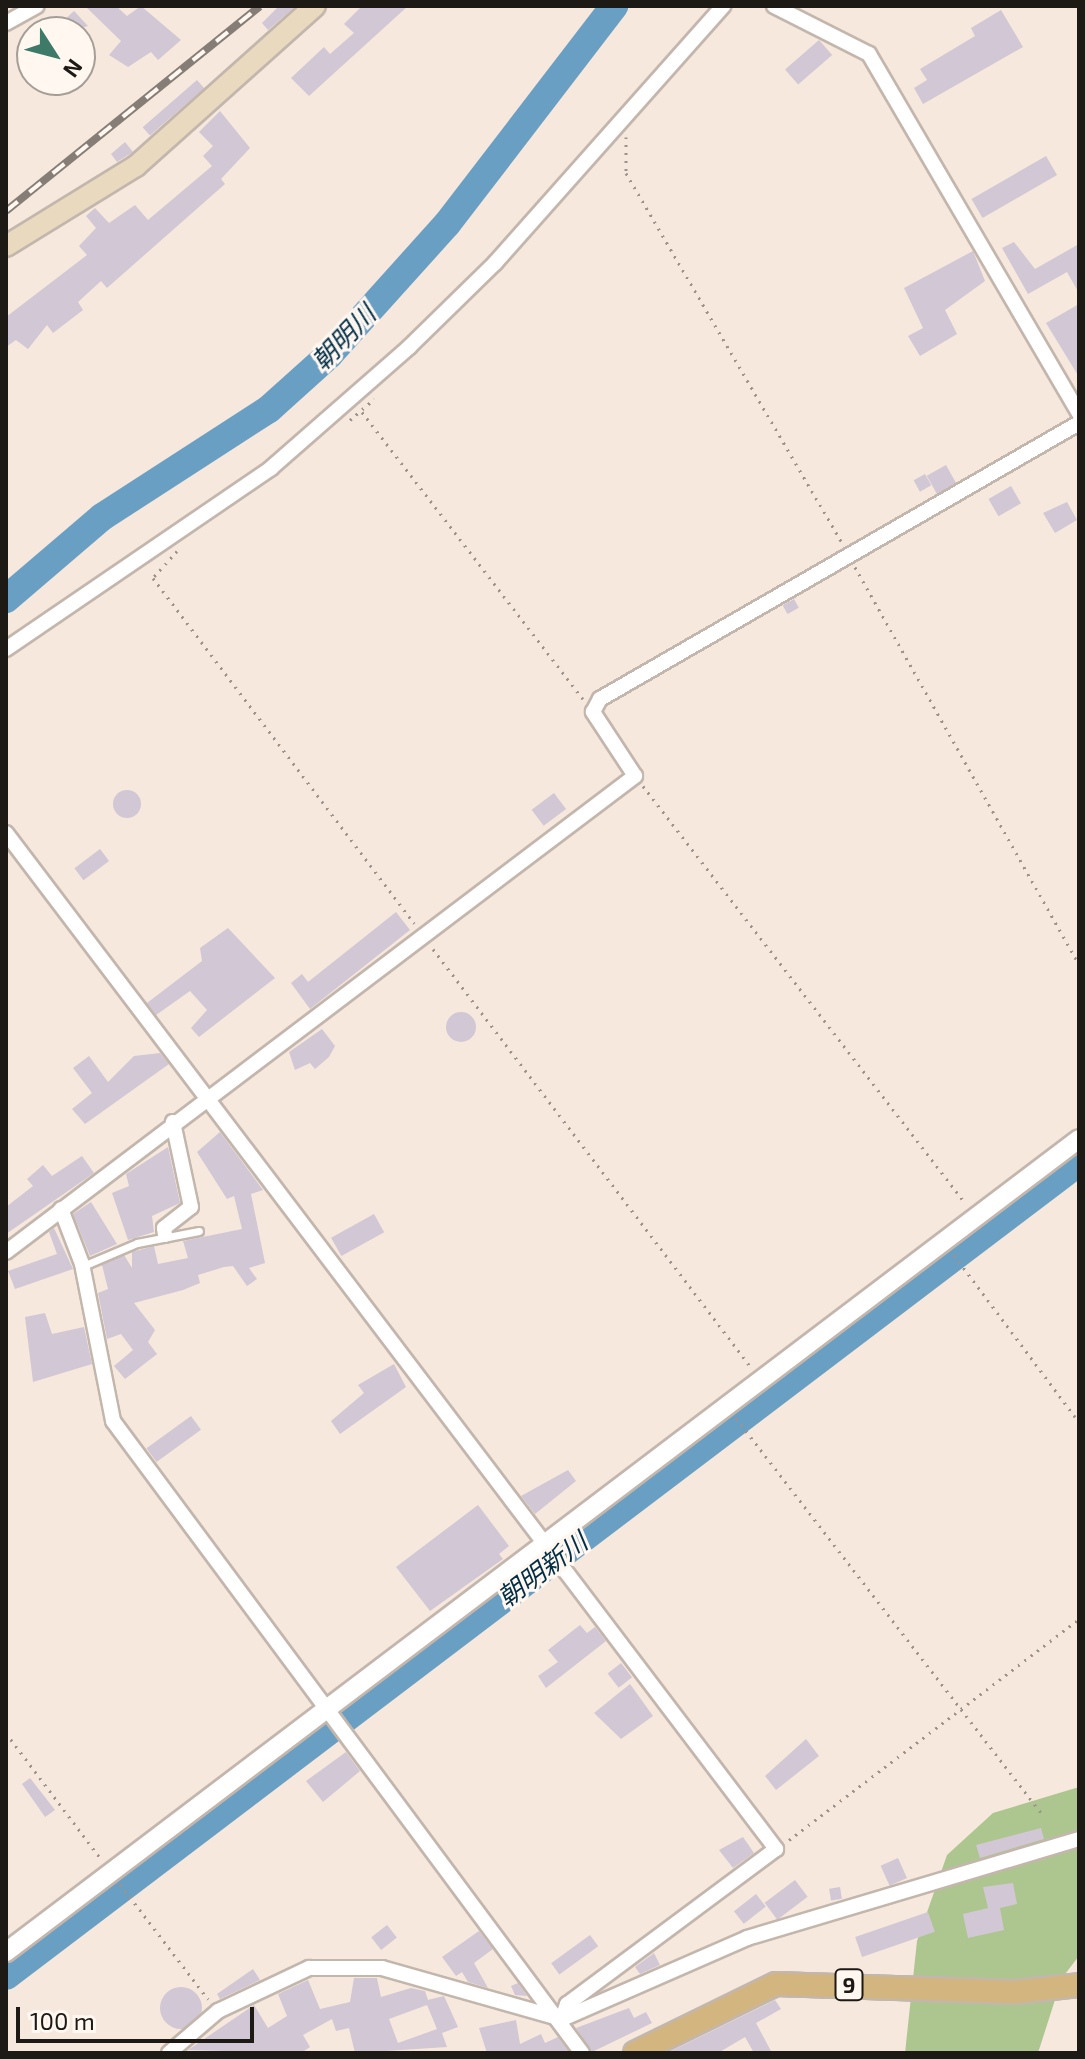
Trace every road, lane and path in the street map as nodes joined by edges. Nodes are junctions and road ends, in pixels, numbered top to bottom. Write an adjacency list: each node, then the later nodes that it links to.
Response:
1 (37, 6): 5 (street)
2 (315, 6): 7 (main road)
3 (723, 6): 12 (street)
4 (774, 6): 9 (street)
5 (6, 23)
6 (632, 127): 11 (path)
7 (6, 246)
8 (362, 412): 13 (path)
9 (1079, 413)
10 (1079, 423): 11 (street)
11 (849, 556): 13 (street); 16 (path)
12 (6, 649)
13 (593, 712): 14 (street)
14 (635, 776): 17 (street); 21 (path)
15 (6, 833): 17 (street)
16 (1079, 964)
17 (207, 1096): 18 (street); 29 (street)
18 (173, 1122): 20 (street); 23 (street)
19 (1079, 1139): 21 (street)
20 (61, 1209): 24 (street); 26 (street)
21 (975, 1217): 29 (street)
22 (199, 1231): 23 (lane)
23 (165, 1235): 26 (lane)
24 (6, 1252)
25 (958, 1260): 28 (path)
26 (83, 1266): 32 (street)
27 (735, 1416): 31 (path)
28 (1079, 1422)
29 (551, 1554): 32 (street); 36 (street)
30 (1079, 1619): 31 (path)
31 (961, 1709): 34 (path); 36 (path)
32 (332, 1712): 37 (street); 41 (street)
33 (6, 1733): 37 (path)
34 (1042, 1814)
35 (1079, 1839): 41 (street)
36 (776, 1849): 41 (street)
37 (115, 1878): 38 (street); 40 (path)
38 (6, 1952)
39 (1079, 1985): 44 (main road, 9)
40 (218, 2011): 41 (street); 42 (street)
41 (562, 2019): 43 (street)
42 (169, 2053)
43 (582, 2053)
44 (635, 2053)

